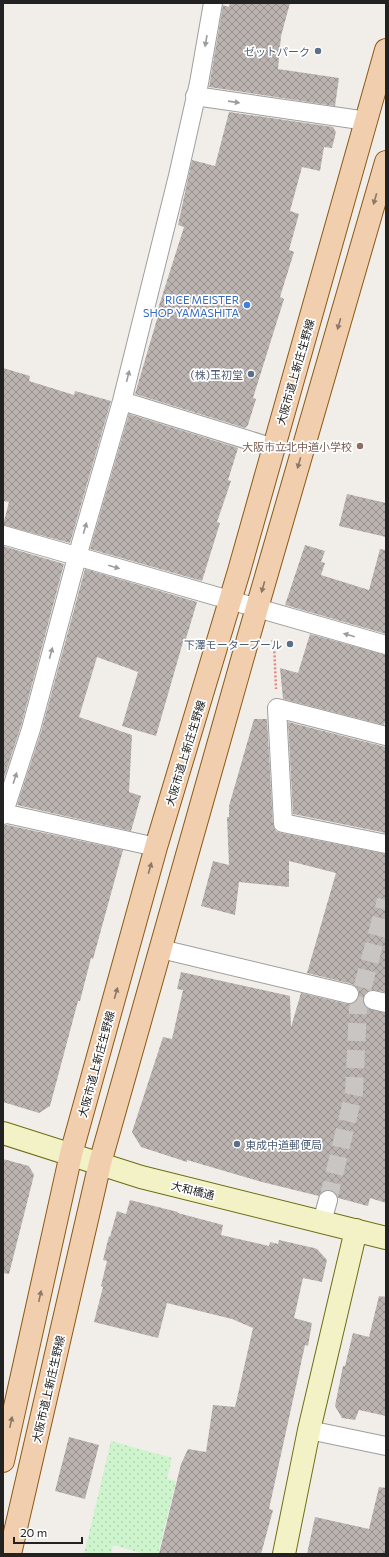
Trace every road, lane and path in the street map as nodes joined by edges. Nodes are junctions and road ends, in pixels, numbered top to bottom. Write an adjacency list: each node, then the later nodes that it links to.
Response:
1 (213, 3): 3 (street, one-way to 3)
2 (386, 50): 4 (main road, 大阪市道上新庄生野線)
3 (195, 96): 4 (street, one-way to 4); 6 (street, one-way to 3)
4 (367, 122): 7 (main road, 大阪市道上新庄生野線)
5 (386, 162): 11 (main road, 大阪市道上新庄生野線, one-way to 11)
6 (122, 401): 7 (street); 9 (street, one-way to 6)
7 (274, 448): 10 (main road, 大阪市道上新庄生野線)
8 (3, 535): 9 (street)
9 (77, 557): 10 (street, one-way to 10); 16 (street, one-way to 9)
10 (230, 601): 11 (street); 18 (main road, 大阪市道上新庄生野線)
11 (257, 609): 13 (street, one-way to 11); 19 (main road, 大阪市道上新庄生野線)
12 (268, 635): 14 (path)
13 (386, 645)
14 (277, 708): 15 (street); 17 (street)
15 (386, 736)
16 (3, 814): 18 (street)
17 (386, 844)
18 (156, 847): 22 (main road, 大阪市道上新庄生野線, one-way to 18)
19 (161, 949): 20 (street); 23 (main road, 大阪市道上新庄生野線)
20 (349, 994)
21 (3, 1133): 22 (street, 大和橋通)
22 (71, 1154): 23 (street, 大和橋通); 30 (main road, 大阪市道上新庄生野線, one-way to 22)
23 (100, 1163): 25 (street, 大和橋通); 31 (main road, 大阪市道上新庄生野線)
24 (328, 1200): 25 (street)
25 (322, 1222): 26 (street, 大和橋通)
26 (356, 1230): 27 (street, 大和橋通); 28 (street)
27 (386, 1238)
28 (309, 1430): 29 (street); 32 (street)
29 (386, 1446)
30 (3, 1461)
31 (10, 1554)
32 (284, 1554)

